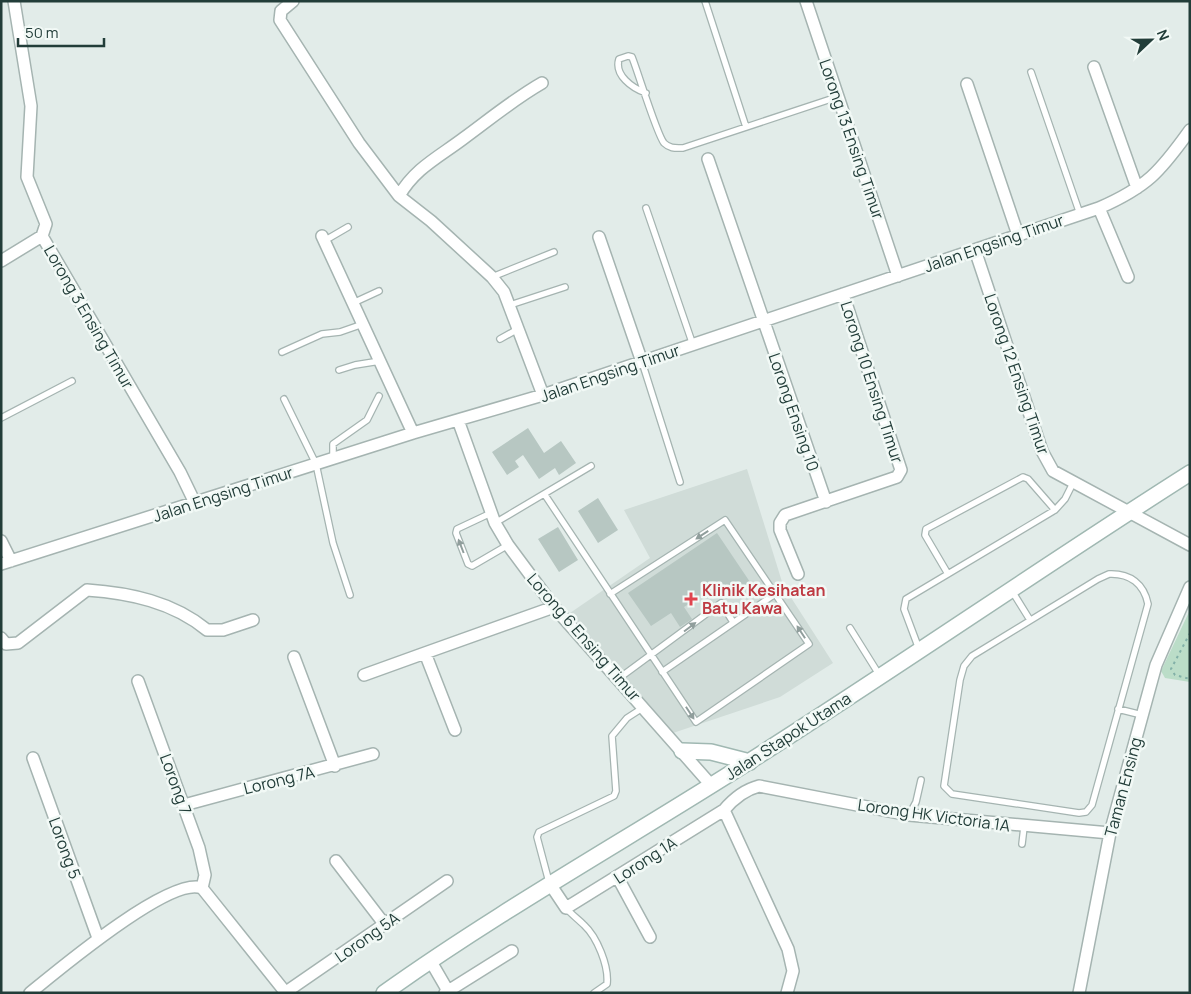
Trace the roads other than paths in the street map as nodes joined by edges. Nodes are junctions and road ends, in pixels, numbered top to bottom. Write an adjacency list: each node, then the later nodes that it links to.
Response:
1 (14, 1): 21 (street, Lorong 3 Ensing Timur)
2 (705, 1): 11 (lane)
3 (806, 1): 10 (street, Lorong 13 Ensing Timur)
4 (288, 3): 15 (street)
5 (1094, 67): 14 (street)
6 (1030, 72): 18 (lane)
7 (542, 83): 15 (street)
8 (967, 84): 20 (street)
9 (646, 93): 9 (lane); 11 (lane)
10 (837, 96): 11 (lane); 27 (street, Lorong 13 Ensing Timur)
11 (746, 127)
12 (1190, 130): 14 (street, Jalan Engsing Timur)
13 (708, 159): 35 (street, Lorong Ensing 10)
14 (1137, 188): 17 (street, Jalan Engsing Timur)
15 (399, 196): 28 (street)
16 (646, 208): 39 (lane)
17 (1099, 208): 18 (street, Jalan Engsing Timur); 29 (street)
18 (1080, 214): 20 (street, Jalan Engsing Timur)
19 (348, 227): 23 (lane)
20 (1018, 235): 24 (street, Jalan Engsing Timur)
21 (42, 236): 26 (street); 59 (street, Lorong 3 Ensing Timur)
22 (599, 237): 42 (street)
23 (323, 239): 33 (street)
24 (975, 250): 27 (street, Jalan Engsing Timur); 56 (street, Lorong 12 Ensing Timur)
25 (554, 252): 28 (lane)
26 (1, 261)
27 (898, 276): 32 (street, Jalan Engsing Timur)
28 (492, 277): 34 (street)
29 (1128, 277)
30 (565, 287): 34 (lane)
31 (379, 291): 33 (lane)
32 (843, 294): 35 (street, Jalan Engsing Timur); 58 (street, Lorong 10 Ensing Timur)
33 (353, 303): 36 (street)
34 (510, 305): 37 (street)
35 (763, 321): 39 (street, Jalan Engsing Timur); 58 (street, Lorong Ensing 10)
36 (363, 324): 40 (lane); 41 (street)
37 (518, 329): 38 (lane); 46 (street)
38 (500, 339)
39 (693, 345): 42 (street, Jalan Engsing Timur)
40 (282, 352)
41 (380, 361): 43 (lane); 50 (street)
42 (642, 362): 46 (street, Jalan Engsing Timur); 55 (lane)
43 (339, 370)
44 (72, 381): 48 (lane)
45 (379, 396): 51 (lane)
46 (543, 396): 49 (street, Jalan Engsing Timur)
47 (284, 399): 52 (lane)
48 (1, 418)
49 (458, 420): 50 (street, Jalan Engsing Timur); 62 (street, Lorong 6 Ensing Timur)
50 (413, 433): 51 (street, Jalan Engsing Timur)
51 (333, 459): 52 (street, Jalan Engsing Timur)
52 (316, 464): 59 (street, Jalan Engsing Timur); 73 (lane)
53 (591, 466): 57 (lane)
54 (1190, 473): 61 (main road, Jalan Stapok Utama)
55 (680, 482)
56 (1073, 483): 60 (lane); 61 (street, Lorong 12 Ensing Timur)
57 (545, 495): 62 (lane); 71 (lane)
58 (826, 502): 67 (street)
59 (195, 503): 66 (street, Jalan Engsing Timur)
60 (1055, 510): 68 (lane); 68 (lane)
61 (1130, 511): 65 (street); 70 (main road, Jalan Stapok Utama)
62 (493, 518): 64 (street, Lorong 6 Ensing Timur); 64 (lane, one-way to 62)
63 (1, 541): 66 (street)
64 (508, 545): 74 (street, Lorong 6 Ensing Timur)
65 (1190, 545)
66 (6, 563)
67 (798, 574)
68 (948, 574): 80 (lane)
69 (1190, 587): 91 (street, Taman Ensing)
70 (1011, 589): 76 (lane); 80 (main road, Jalan Stapok Utama)
71 (610, 594): 72 (lane, one-way to 71); 82 (lane)
72 (775, 594): 77 (lane); 84 (lane, one-way to 72)
73 (350, 595)
74 (554, 607): 81 (street); 87 (street, Lorong 6 Ensing Timur)
75 (253, 620): 79 (street)
76 (1030, 620): 90 (lane); 90 (lane)
77 (733, 622): 82 (lane, one-way to 77); 84 (lane)
78 (850, 628): 86 (lane)
79 (1, 638)
80 (919, 649): 86 (main road, Jalan Stapok Utama)
81 (425, 653): 85 (street); 92 (street)
82 (651, 656): 84 (lane); 87 (lane)
83 (294, 657): 97 (street)
84 (662, 672)
85 (364, 675)
86 (880, 676): 96 (main road, Jalan Stapok Utama)
87 (618, 679): 89 (street, Lorong 6 Ensing Timur)
88 (138, 681): 101 (street, Lorong 7)
89 (644, 707): 93 (street, Lorong 6 Ensing Timur); 110 (lane)
90 (1118, 709): 91 (lane)
91 (1142, 715): 105 (street, Taman Ensing)
92 (455, 730)
93 (682, 750): 96 (main road); 99 (street, Lorong 6 Ensing Timur)
94 (374, 754): 97 (street, Lorong 7A)
95 (33, 758): 115 (street, Lorong 5)
96 (750, 762): 99 (main road, Jalan Stapok Utama)
97 (335, 766): 101 (street, Lorong 7A)
98 (921, 780): 103 (lane)
99 (711, 785): 110 (main road, Jalan Stapok Utama)
100 (732, 800): 102 (street, Lorong 1A); 103 (street, Lorong HK Victoria 1A)
101 (184, 805): 111 (street, Lorong 7)
102 (724, 810): 108 (street, Lorong 1A); 123 (street)
103 (909, 815): 104 (street, Lorong HK Victoria 1A)
104 (1024, 827): 105 (street, Lorong HK Victoria 1A); 106 (lane)
105 (1110, 833): 124 (street, Taman Ensing)
106 (1022, 844)
107 (336, 861): 113 (street)
108 (618, 878): 112 (street, Lorong 1A); 114 (street)
109 (447, 881): 113 (street, Lorong 5A)
110 (550, 884): 112 (street); 117 (main road, Jalan Stapok Utama)
111 (202, 888): 115 (street); 120 (street)
112 (566, 908): 122 (lane)
113 (385, 925): 120 (street, Lorong 5A)
114 (650, 937)
115 (98, 938): 119 (street)
116 (512, 951): 118 (street)
117 (430, 960): 118 (street); 121 (main road, Jalan Stapok Utama)
118 (446, 992)
119 (30, 993)
120 (286, 993)
121 (384, 993)
122 (594, 993)
123 (787, 993)
124 (1079, 993)

